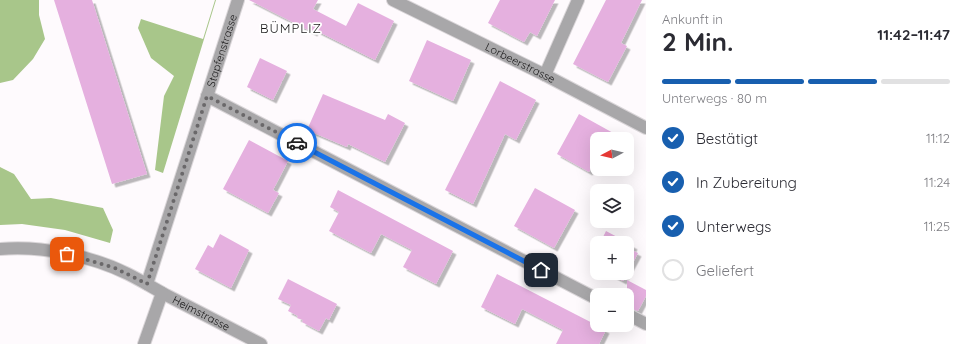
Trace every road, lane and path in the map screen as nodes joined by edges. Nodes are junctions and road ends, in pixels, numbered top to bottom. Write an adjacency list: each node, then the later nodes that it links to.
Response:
1 (238, 0): 5 (street, Stapfenstrasse)
2 (393, 0): 4 (street, Lorbeerstrasse)
3 (578, 0): 4 (street)
4 (544, 75): 6 (street, Lorbeerstrasse)
5 (207, 96): 8 (street, Stapfenstrasse); 10 (street)
6 (646, 128)
7 (0, 249): 8 (street, Heimstrasse)
8 (147, 284): 9 (street, Heimstrasse)
9 (162, 293): 13 (street); 14 (street, Heimstrasse)
10 (590, 295)
11 (634, 318): 12 (street)
12 (646, 324)
13 (144, 344)
14 (261, 344)

